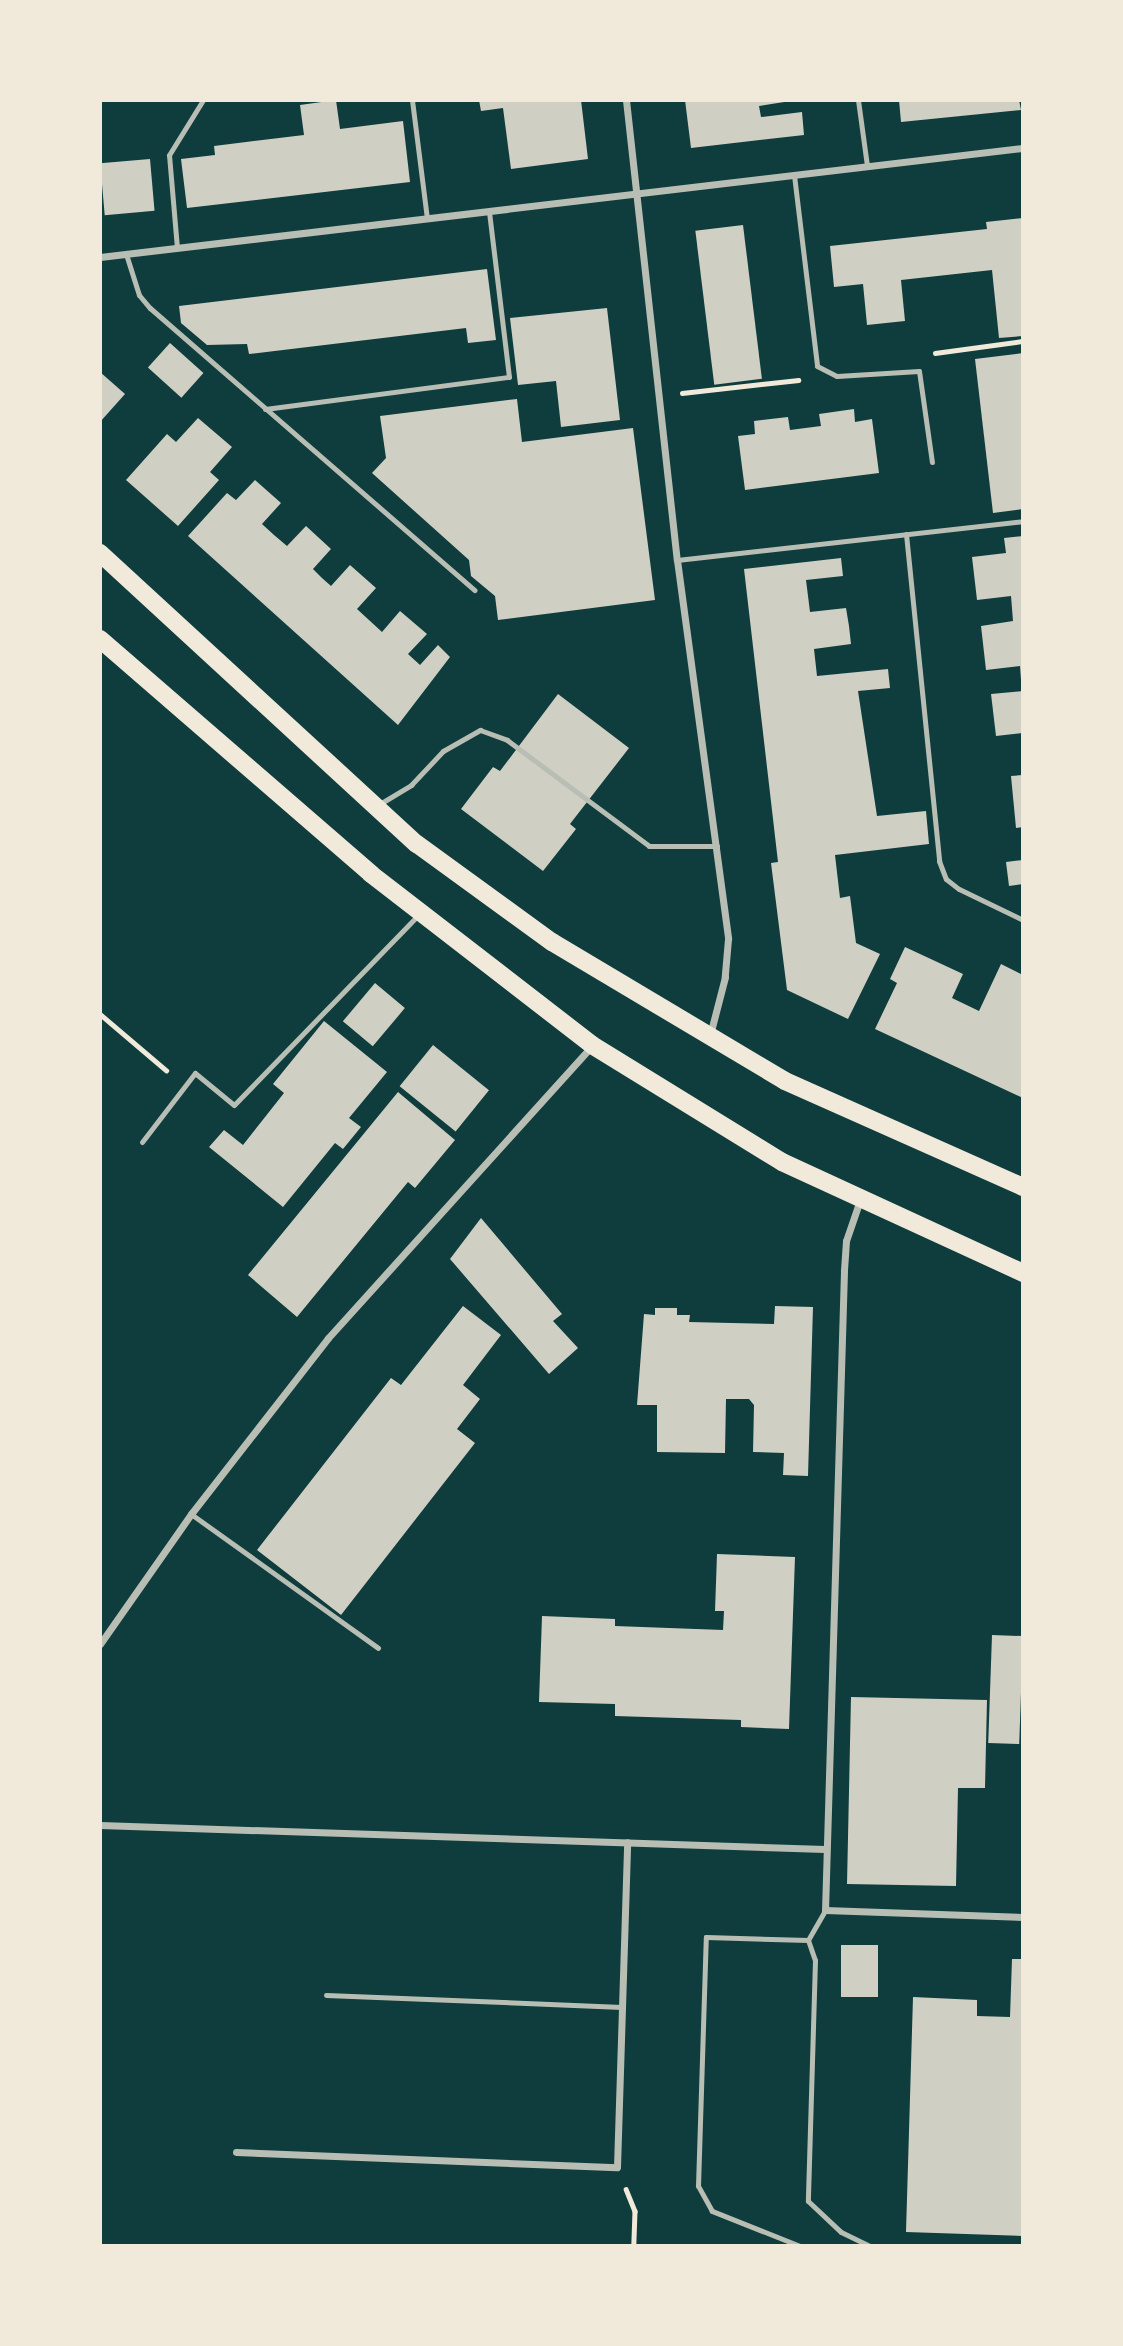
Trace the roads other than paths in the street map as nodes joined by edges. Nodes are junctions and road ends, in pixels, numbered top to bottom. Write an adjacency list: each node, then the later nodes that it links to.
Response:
1 (203, 100): 11 (lane)
2 (412, 100): 10 (lane)
3 (626, 100): 8 (street)
4 (858, 100): 6 (lane)
5 (1023, 148): 6 (street)
6 (867, 166): 7 (street)
7 (794, 175): 8 (street); 15 (lane)
8 (635, 193): 9 (street); 19 (street)
9 (489, 211): 10 (street); 14 (lane)
10 (427, 218): 11 (street)
11 (177, 248): 12 (street)
12 (125, 254): 13 (street); 14 (lane)
13 (100, 257)
14 (265, 409): 20 (lane)
15 (932, 462)
16 (1023, 521): 17 (lane)
17 (906, 534): 19 (lane); 25 (lane)
18 (100, 553): 22 (main road)
19 (677, 559): 23 (street)
20 (474, 590)
21 (100, 639): 24 (main road)
22 (376, 806): 23 (lane); 26 (main road)
23 (717, 846): 26 (street)
24 (420, 913): 27 (main road); 28 (lane)
25 (1023, 920)
26 (709, 1036): 29 (main road)
27 (592, 1045): 30 (main road); 32 (street)
28 (142, 1143)
29 (1023, 1186)
30 (860, 1200): 31 (main road); 37 (street)
31 (1023, 1273)
32 (191, 1514): 33 (street); 34 (lane)
33 (100, 1644)
34 (378, 1648)
35 (100, 1825): 36 (street)
36 (627, 1842): 37 (street); 42 (street)
37 (825, 1849): 38 (street)
38 (825, 1910): 39 (street); 40 (lane)
39 (1023, 1917)
40 (807, 1940): 44 (lane); 45 (lane)
41 (326, 1995): 42 (lane)
42 (622, 2007): 43 (street)
43 (236, 2152)
44 (800, 2246)
45 (870, 2246)

